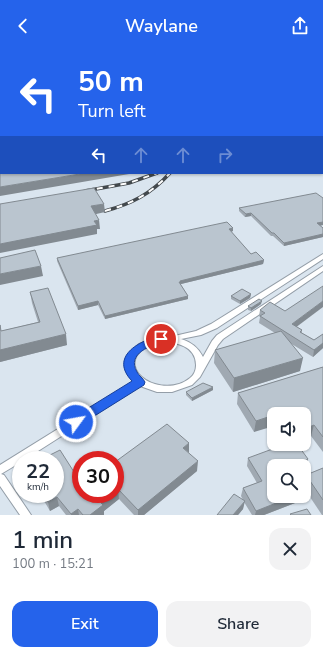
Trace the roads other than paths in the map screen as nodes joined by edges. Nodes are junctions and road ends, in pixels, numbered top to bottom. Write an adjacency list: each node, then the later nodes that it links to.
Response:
1 (323, 256): 3 (street)
2 (323, 268): 4 (street)
3 (303, 269): 4 (street); 5 (street)
4 (313, 274): 6 (street)
5 (161, 339): 6 (street); 7 (street)
6 (201, 367): 7 (street)
7 (140, 382): 8 (street)
8 (0, 470)
9 (0, 478): 10 (street)
10 (26, 515)

